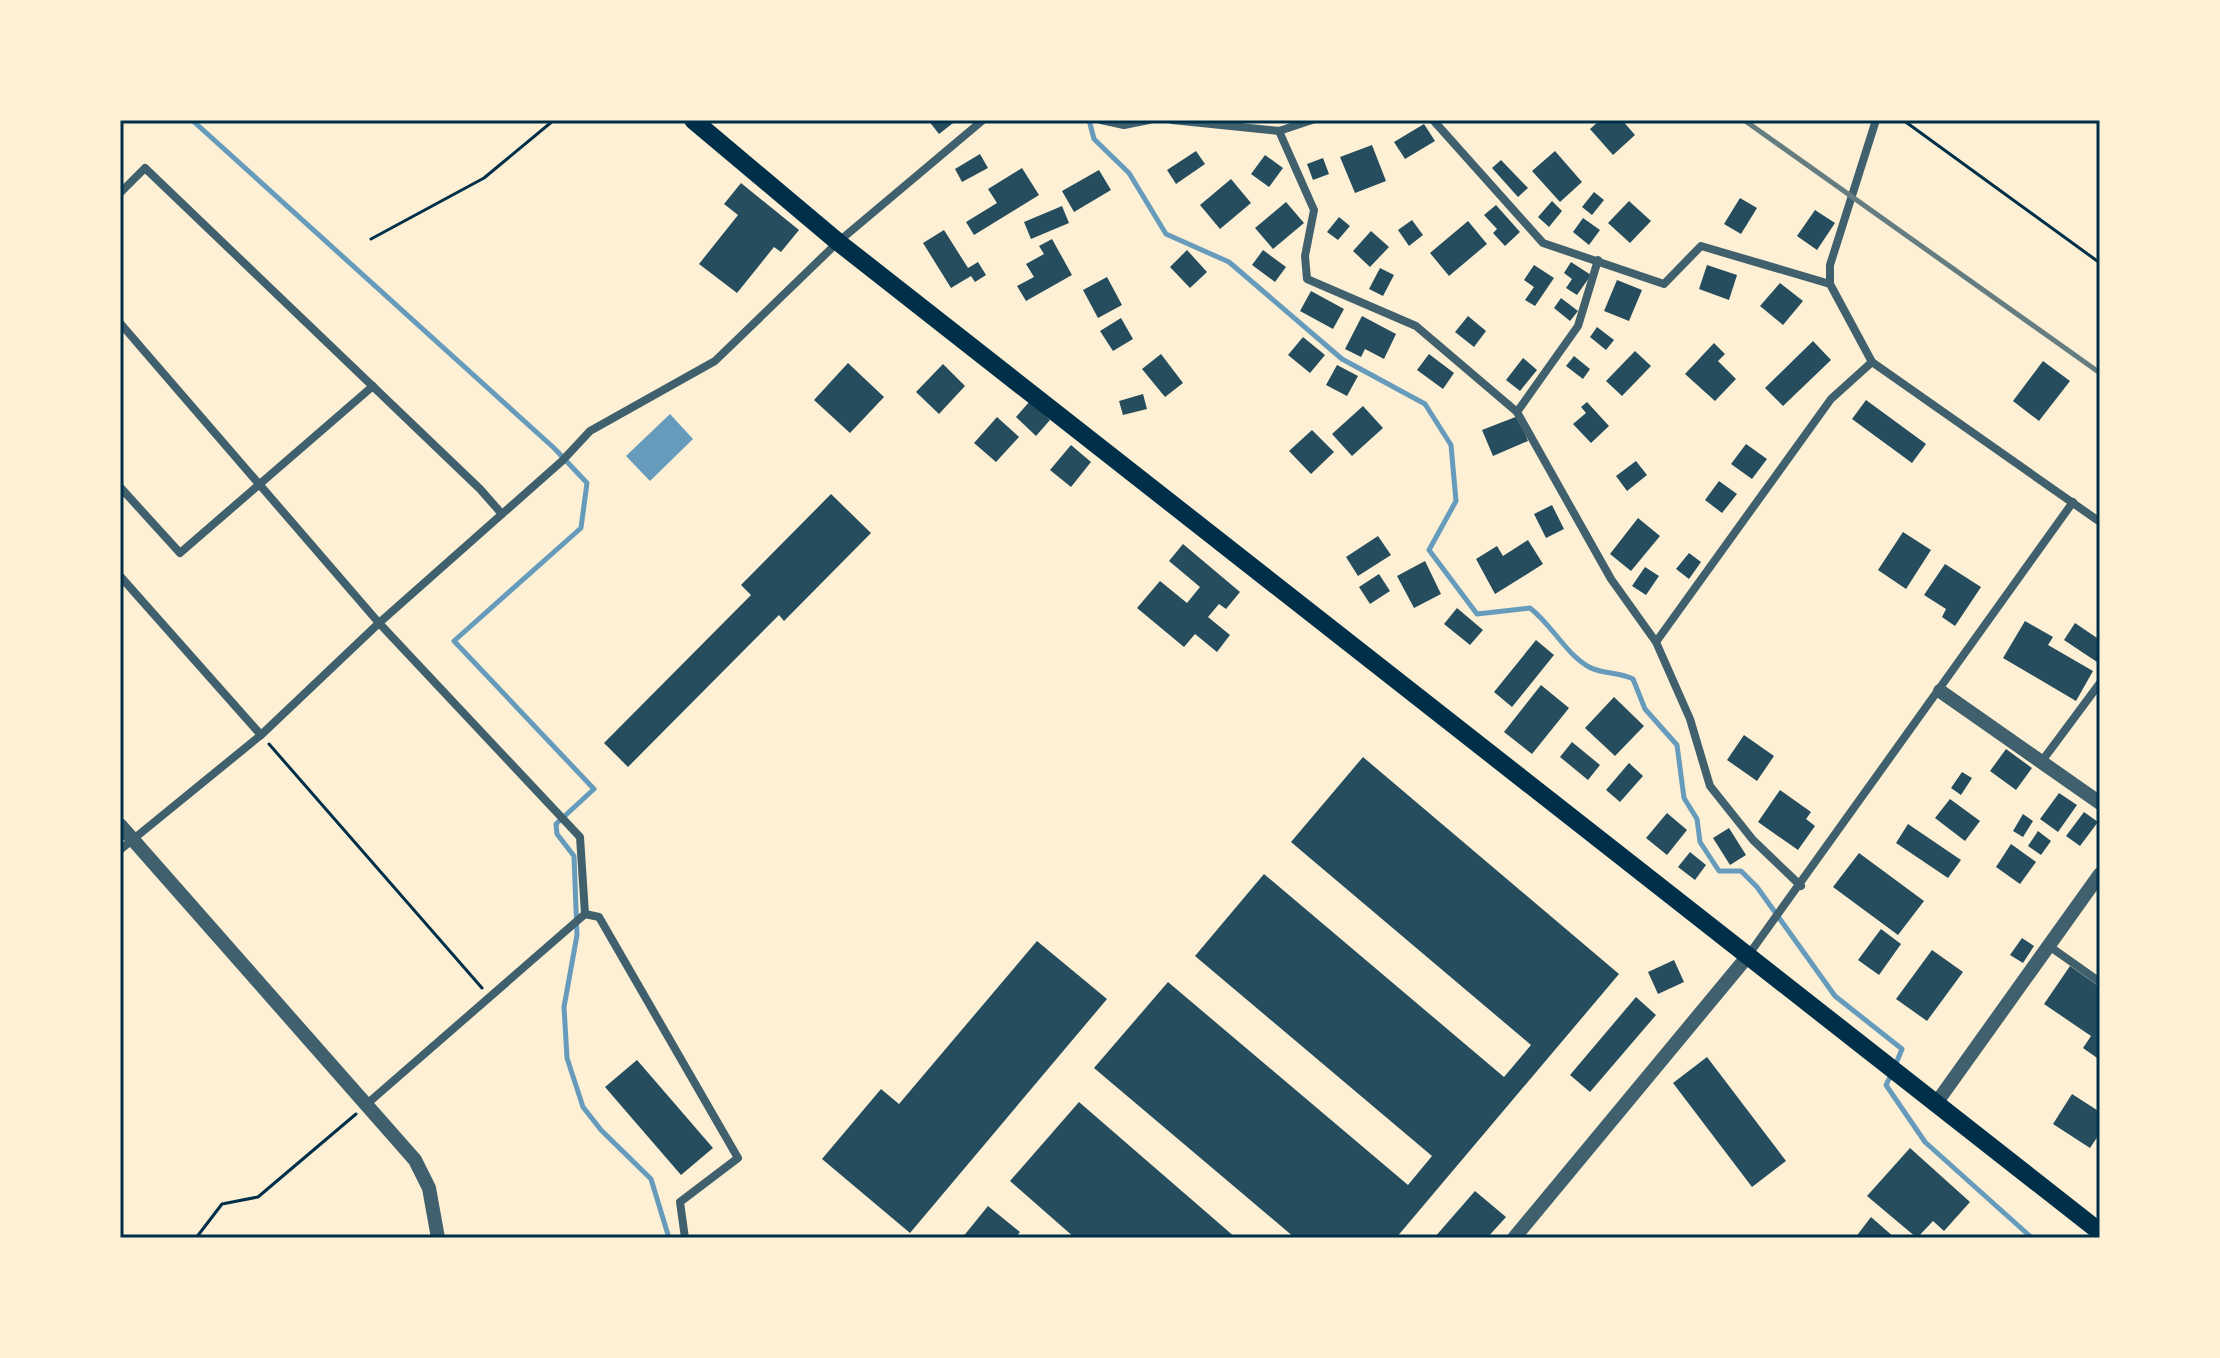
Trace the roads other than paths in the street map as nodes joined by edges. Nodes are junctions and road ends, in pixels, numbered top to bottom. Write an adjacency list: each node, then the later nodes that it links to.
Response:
1 (693, 120): 11 (highway)
2 (983, 120): 11 (street)
3 (1102, 120): 4 (street)
4 (1149, 120)
5 (1172, 120): 9 (street)
6 (1312, 120): 9 (street)
7 (1433, 120): 12 (street)
8 (1876, 120): 13 (street)
9 (1279, 131): 17 (street)
10 (120, 193): 16 (street)
11 (838, 242): 21 (street); 38 (highway)
12 (1598, 260): 13 (street); 17 (street)
13 (1830, 284): 15 (street)
14 (120, 323): 18 (street)
15 (1872, 362): 20 (street); 25 (street)
16 (373, 386): 18 (street); 21 (street)
17 (1517, 412): 25 (street)
18 (258, 484): 19 (street); 24 (street)
19 (120, 487)
20 (2073, 502): 22 (street); 27 (street)
21 (502, 514): 24 (street)
22 (2100, 522)
23 (120, 576): 28 (street)
24 (379, 623): 28 (street); 36 (street)
25 (1656, 642): 35 (street)
26 (2100, 683): 29 (street)
27 (1940, 691): 29 (street); 35 (street)
28 (261, 735): 32 (street)
29 (2042, 761): 30 (street)
30 (2100, 803)
31 (120, 825): 32 (street)
32 (133, 839): 33 (street); 41 (street)
33 (120, 850)
34 (2100, 874): 37 (street)
35 (1801, 886): 38 (street)
36 (585, 914): 41 (street); 44 (street)
37 (2049, 946): 39 (street); 40 (street)
38 (1747, 957): 40 (highway); 45 (street)
39 (2100, 982)
40 (1937, 1102): 42 (highway)
41 (368, 1103): 43 (street)
42 (2100, 1232)
43 (438, 1238)
44 (685, 1238)
45 (1514, 1238)

